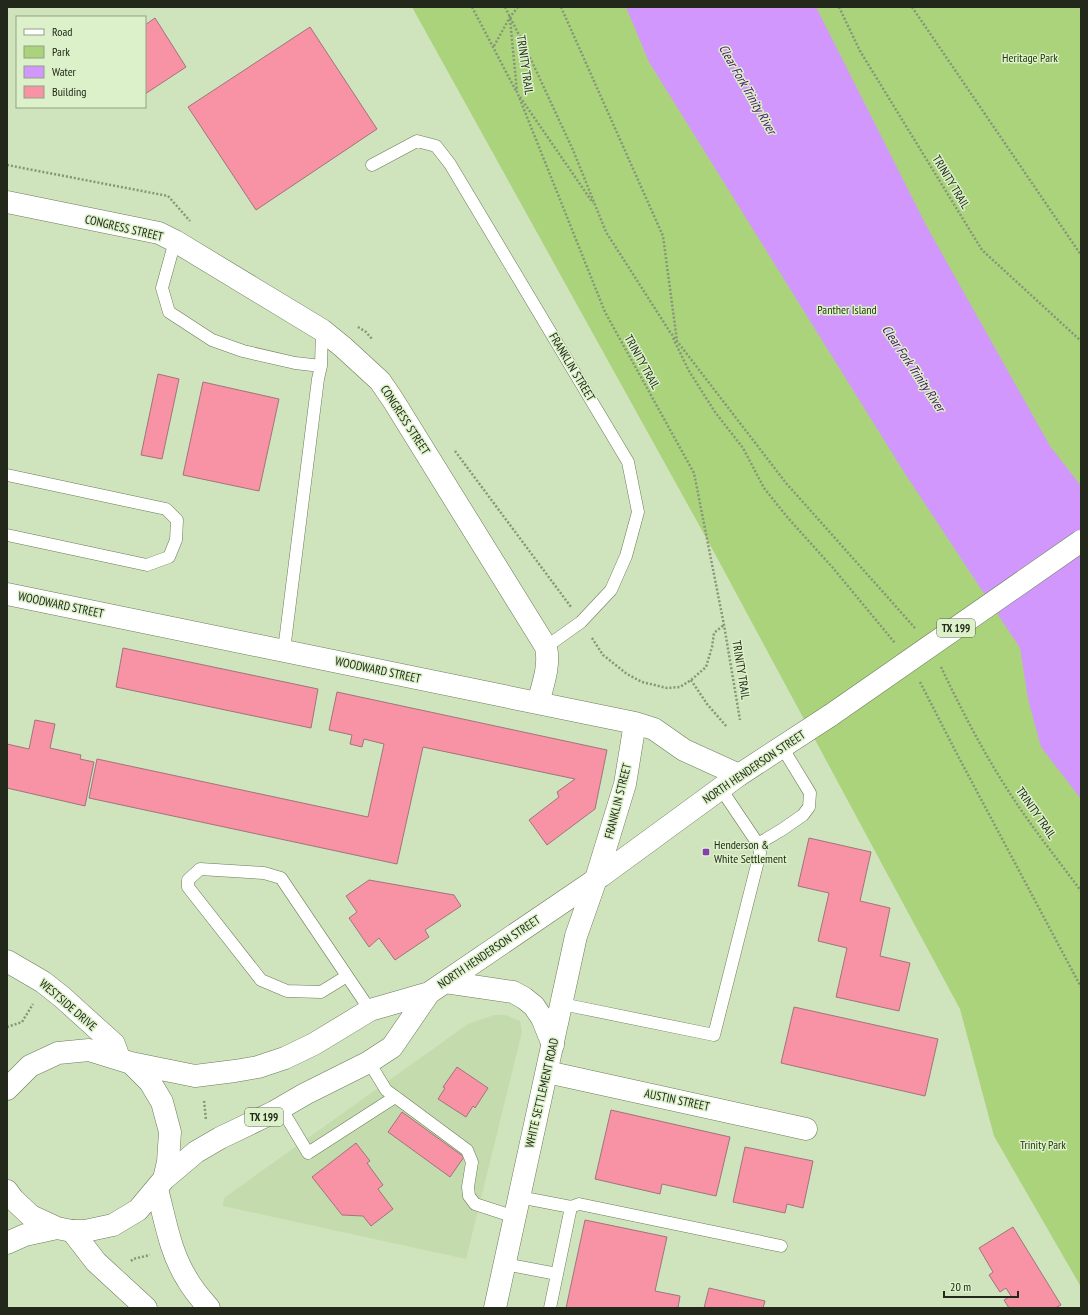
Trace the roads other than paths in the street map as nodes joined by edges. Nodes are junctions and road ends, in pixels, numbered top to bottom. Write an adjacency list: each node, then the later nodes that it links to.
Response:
1 (372, 165): 10 (lane, FRANKLIN STREET)
2 (7, 202): 3 (street, CONGRESS STREET)
3 (175, 241): 4 (street, CONGRESS STREET); 5 (lane)
4 (322, 330): 5 (lane); 10 (street, CONGRESS STREET)
5 (320, 366): 11 (lane)
6 (7, 475): 7 (lane)
7 (7, 535)
8 (1081, 541): 14 (street, NORTH HENDERSON STREET / TX 199, bridge)
9 (7, 594): 11 (street, WOODWARD STREET)
10 (546, 647): 12 (street, CONGRESS STREET)
11 (284, 650): 12 (street, WOODWARD STREET)
12 (538, 702): 13 (street, WOODWARD STREET)
13 (635, 723): 15 (street, WOODWARD STREET); 18 (street, FRANKLIN STREET)
14 (782, 747): 15 (street, NORTH HENDERSON STREET / TX 199); 17 (lane)
15 (739, 775): 16 (street, NORTH HENDERSON STREET / TX 199)
16 (720, 789): 17 (lane); 18 (street, NORTH HENDERSON STREET / TX 199)
17 (758, 844): 22 (lane)
18 (596, 879): 21 (street, NORTH HENDERSON STREET / TX 199); 22 (street, WHITE SETTLEMENT ROAD)
19 (7, 961): 25 (street, WESTSIDE DRIVE)
20 (347, 976): 20 (lane); 23 (lane)
21 (437, 988): 23 (street, NORTH HENDERSON STREET / TX 199); 24 (street); 26 (street, NORTH HENDERSON STREET / TX 199)
22 (562, 1004): 24 (street, WHITE SETTLEMENT ROAD)
23 (370, 1010): 25 (street, NORTH HENDERSON STREET / TX 199)
24 (553, 1046): 27 (street, WHITE SETTLEMENT ROAD)
25 (125, 1061): 28 (street, NORTH HENDERSON STREET); 32 (street)
26 (369, 1062): 29 (lane); 30 (street, NORTH HENDERSON STREET / TX 199)
27 (547, 1072): 31 (street, AUSTIN STREET); 34 (street, WHITE SETTLEMENT ROAD)
28 (7, 1089)
29 (395, 1097): 30 (lane); 34 (lane)
30 (281, 1108): 32 (street, NORTH HENDERSON STREET / TX 199)
31 (806, 1129)
32 (160, 1184): 36 (street, NORTH HENDERSON STREET); 42 (street)
33 (7, 1191): 36 (street)
34 (517, 1207): 35 (lane); 39 (street, WHITE SETTLEMENT ROAD)
35 (571, 1207): 38 (lane); 40 (lane)
36 (64, 1230): 37 (street); 41 (street)
37 (7, 1243)
38 (781, 1246)
39 (504, 1264): 40 (lane); 43 (street, WHITE SETTLEMENT ROAD)
40 (557, 1274): 44 (lane)
41 (146, 1308)
42 (209, 1308)
43 (495, 1308)
44 (550, 1308)

